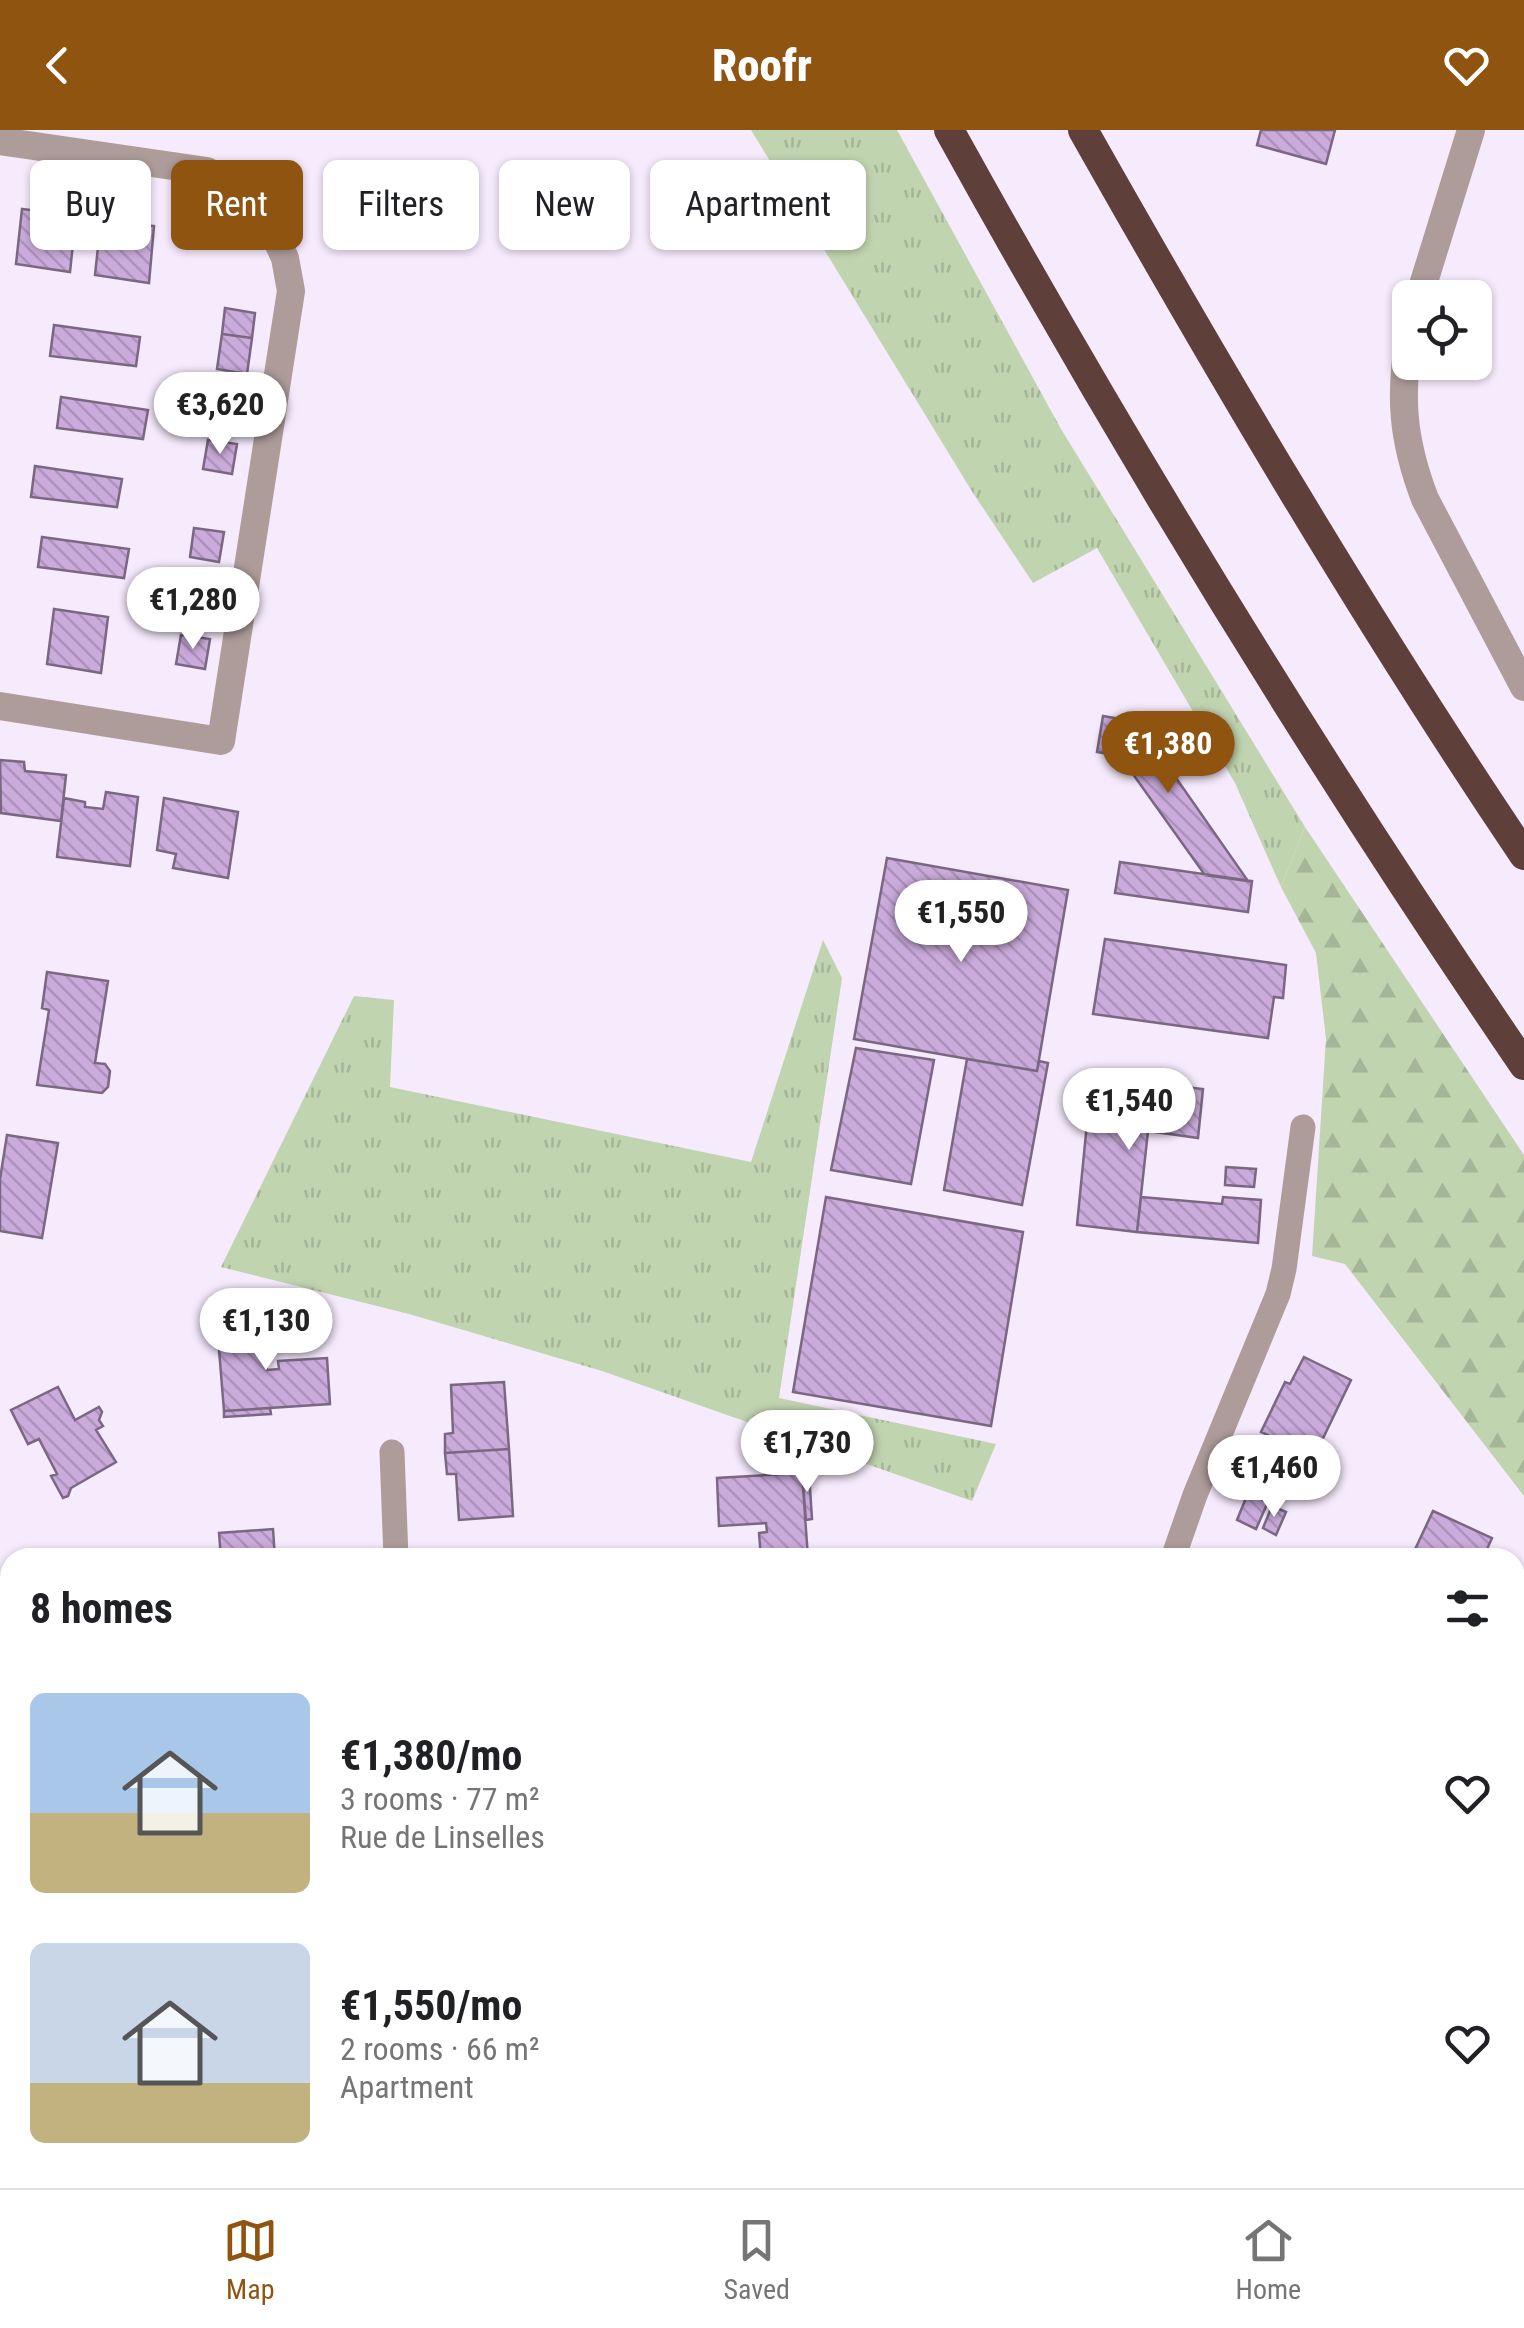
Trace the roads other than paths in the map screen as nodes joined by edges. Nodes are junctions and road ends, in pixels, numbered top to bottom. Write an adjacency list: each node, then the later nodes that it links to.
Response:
1 (949, 130): 10 (highway)
2 (1083, 130): 9 (highway)
3 (1471, 130): 5 (street)
4 (0, 141): 8 (street)
5 (1425, 280)
6 (1403, 380): 7 (street)
7 (1524, 687)
8 (0, 706)
9 (1524, 855)
10 (1524, 1065)
11 (1303, 1127): 14 (lane)
12 (392, 1452): 13 (lane)
13 (396, 1548)
14 (1177, 1548)

